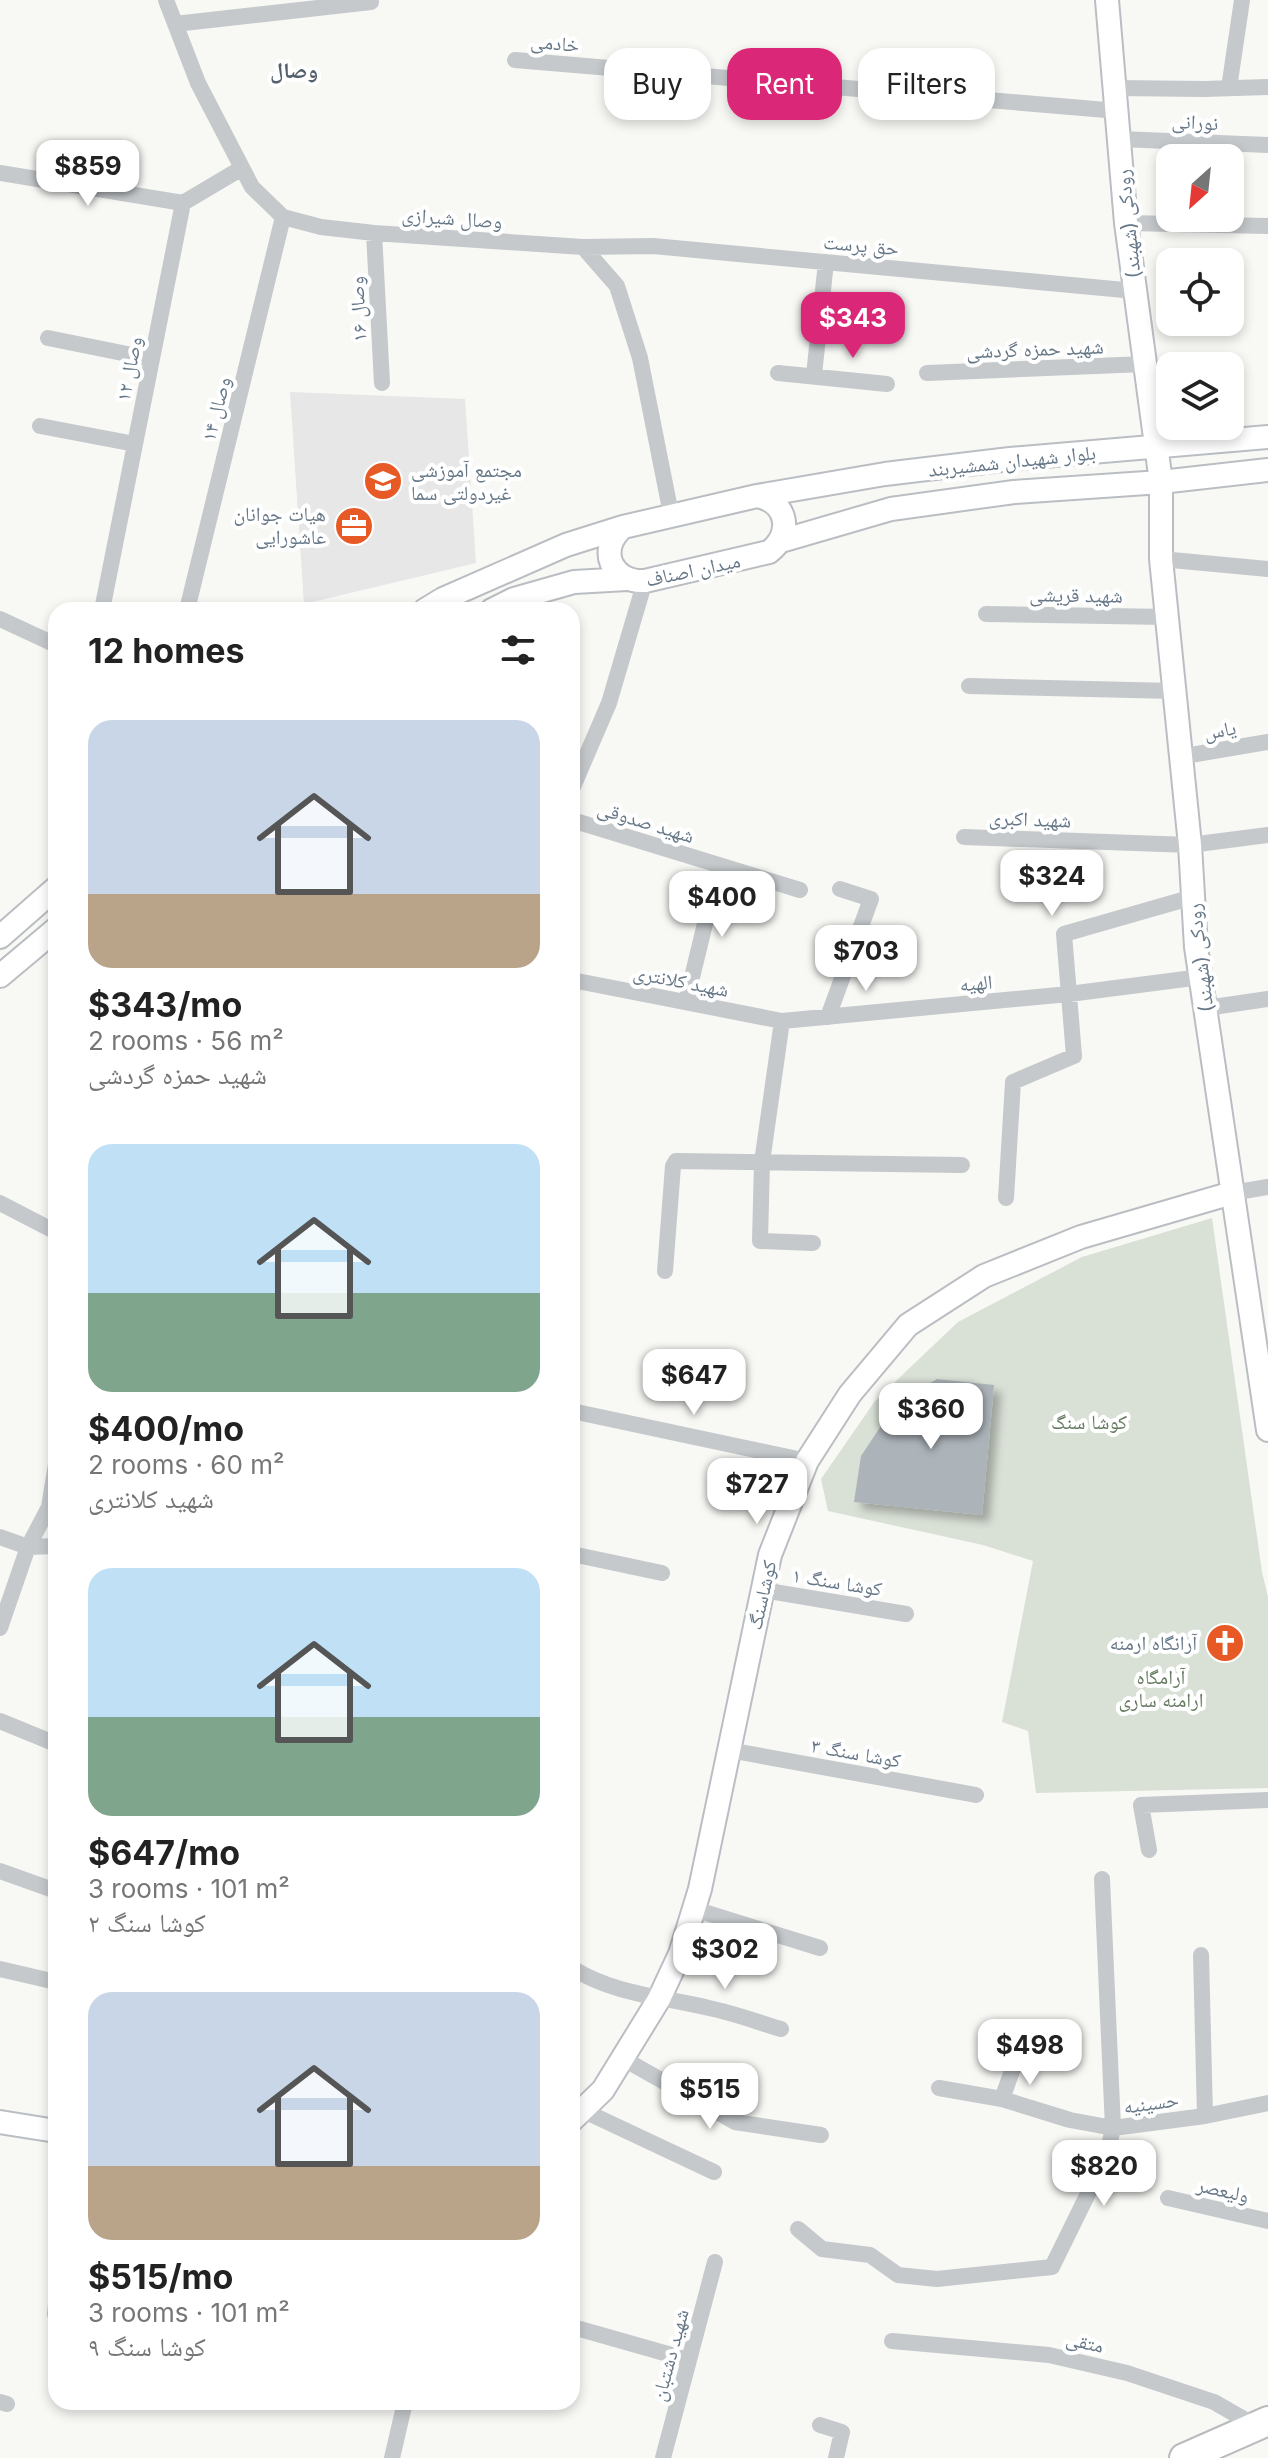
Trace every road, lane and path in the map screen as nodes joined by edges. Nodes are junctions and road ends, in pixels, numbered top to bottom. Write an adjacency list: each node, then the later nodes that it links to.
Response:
1 (166, 0): 5 (street, وصال شیرازی)
2 (1107, 0): 8 (main road, رودکی (شهبند))
3 (1242, 0): 9 (street)
4 (371, 2): 5 (street)
5 (175, 24): 13 (street, وصال شیرازی)
6 (515, 60): 10 (street, خادمی)
7 (1268, 87): 9 (street)
8 (1116, 88): 9 (street); 10 (main road, رودکی (شهبند))
9 (1229, 88)
10 (1118, 111): 11 (main road, رودکی (شهبند))
11 (1120, 139): 12 (street, نورانی); 17 (main road, رودکی (شهبند))
12 (1268, 145)
13 (242, 168): 15 (street); 16 (street, وصال شیرازی)
14 (0, 173): 15 (street)
15 (183, 203): 24 (street, وصال ۱۲)
16 (283, 217): 19 (street, وصال شیرازی); 45 (street, وصال ۱۴)
17 (1126, 223): 18 (street); 22 (main road, رودکی (شهبند))
18 (1268, 226)
19 (374, 233): 20 (street, وصال شیرازی); 29 (street, وصال ۱۶)
20 (583, 247): 21 (street, حق پرست); 38 (street)
21 (826, 262): 22 (street, حق پرست); 28 (street)
22 (1135, 291): 25 (main road, رودکی (شهبند))
23 (48, 338): 24 (street)
24 (152, 359): 33 (street, وصال ۱۲)
25 (1145, 364): 27 (street, شهید حمزه گردشی); 34 (main road, رودکی (شهبند))
26 (778, 373): 28 (street)
27 (927, 373)
28 (814, 375): 30 (street)
29 (382, 383)
30 (887, 384)
31 (40, 426): 33 (street)
32 (1268, 437): 34 (main road, بلوار شهیدان شمشیربند)
33 (135, 444): 44 (street, وصال ۱۲)
34 (1156, 448): 36 (main road, رودکی (شهبند)); 37 (main road, بلوار شهیدان شمشیربند)
35 (1268, 470): 36 (main road, بلوار شهیدان شمشیربند)
36 (1161, 482): 40 (main road, بلوار شهیدان شمشیربند); 41 (main road, رودکی (شهبند))
37 (757, 496): 38 (main road); 40 (main road)
38 (671, 514): 39 (main road)
39 (623, 527): 43 (main road, میدان اصناف); 46 (main road)
40 (781, 541): 43 (main road, میدان اصناف)
41 (1161, 559): 42 (street); 49 (main road, رودکی (شهبند))
42 (1268, 569)
43 (636, 580): 47 (main road); 56 (street)
44 (104, 602)
45 (189, 602)
46 (438, 602)
47 (508, 602)
48 (986, 614): 49 (street, شهید قریشی)
49 (1167, 617): 53 (main road, رودکی (شهبند))
50 (0, 619): 51 (street)
51 (48, 641)
52 (969, 686): 53 (street)
53 (1173, 691): 55 (main road, رودکی (شهبند))
54 (1268, 742): 55 (street, یاس)
55 (1179, 757): 60 (main road, رودکی (شهبند))
56 (580, 770)
57 (580, 823): 61 (street, شهید صدوقی)
58 (1268, 835): 60 (street, شهید اکبری)
59 (964, 837): 60 (street, شهید اکبری)
60 (1190, 845): 65 (main road, رودکی (شهبند))
61 (719, 866): 63 (street, شهید صدوقی); 73 (street)
62 (840, 889): 75 (street)
63 (800, 890)
64 (48, 895): 67 (main road)
65 (1193, 897): 69 (main road, رودکی (شهبند)); 71 (street)
66 (48, 936): 68 (main road)
67 (0, 937)
68 (0, 976)
69 (1201, 977): 71 (street, الهیه); 74 (main road, رودکی (شهبند))
70 (580, 982): 73 (street, شهید کلانتری)
71 (1069, 994): 75 (street, الهیه); 81 (street)
72 (1268, 999): 74 (street)
73 (686, 1002): 76 (street, شهید کلانتری)
74 (1206, 1008): 80 (main road, رودکی (شهبند))
75 (828, 1017): 76 (street, الهیه)
76 (782, 1021): 77 (street)
77 (762, 1162): 78 (street); 84 (street); 85 (street)
78 (962, 1165)
79 (1268, 1187): 80 (street)
80 (1232, 1193): 87 (main road, رودکی (شهبند)); 88 (main road, کوشاسنگ)
81 (1006, 1198)
82 (0, 1203): 83 (street)
83 (48, 1228)
84 (813, 1243)
85 (665, 1271)
86 (580, 1413): 88 (street)
87 (1267, 1423)
88 (807, 1461): 95 (main road, کوشاسنگ)
89 (48, 1509): 92 (street)
90 (0, 1537): 92 (street)
91 (48, 1546): 92 (street)
92 (28, 1547): 97 (street)
93 (580, 1556): 94 (street)
94 (662, 1573)
95 (762, 1590): 96 (street, کوشا سنگ ۱); 100 (main road, کوشاسنگ)
96 (906, 1614)
97 (0, 1628)
98 (0, 1721): 99 (street)
99 (48, 1741)
100 (729, 1750): 101 (street, کوشا سنگ ۳); 107 (main road, کوشاسنگ)
101 (976, 1795)
102 (1268, 1800): 103 (street)
103 (1149, 1850)
104 (0, 1871): 106 (street)
105 (1102, 1879): 124 (street)
106 (48, 1888)
107 (694, 1909): 108 (street); 113 (main road, کوشاسنگ)
108 (820, 1948)
109 (1201, 1955): 122 (street)
110 (0, 1969): 112 (street)
111 (580, 1973): 113 (street)
112 (48, 1980)
113 (659, 1999): 114 (street); 116 (main road, کوشاسنگ)
114 (781, 2029)
115 (1017, 2057): 118 (street)
116 (622, 2058): 120 (main road, کوشاسنگ); 126 (street)
117 (939, 2088): 118 (street)
118 (1002, 2099): 124 (street)
119 (1268, 2103): 122 (street, حسینیه)
120 (580, 2112)
121 (580, 2116): 127 (street)
122 (1205, 2116): 124 (street, حسینیه)
123 (0, 2122): 125 (main road)
124 (1113, 2128): 130 (street, حسینیه)
125 (48, 2130)
126 (821, 2135)
127 (714, 2172)
128 (1168, 2198): 129 (street, ولیعصر)
129 (1268, 2221)
130 (798, 2229)
131 (715, 2262): 134 (street, شهید دشتبان)
132 (580, 2329): 134 (street)
133 (892, 2341): 136 (street, متقی)
134 (689, 2360): 139 (street, شهید دشتبان)
135 (403, 2410): 138 (street)
136 (1262, 2424): 141 (highway)
137 (820, 2425): 140 (street)
138 (392, 2458)
139 (663, 2458)
140 (836, 2458)
141 (1184, 2458)

